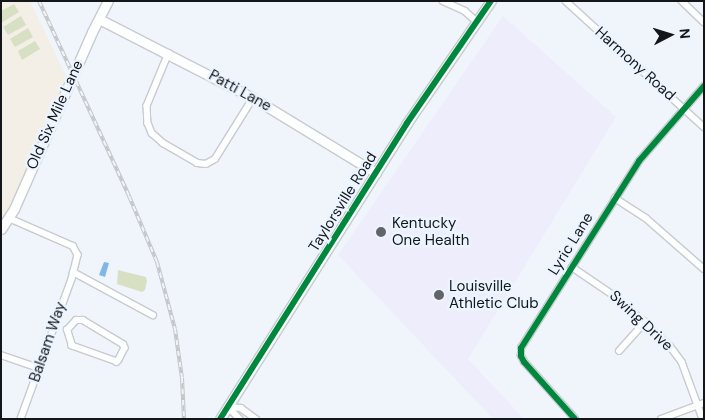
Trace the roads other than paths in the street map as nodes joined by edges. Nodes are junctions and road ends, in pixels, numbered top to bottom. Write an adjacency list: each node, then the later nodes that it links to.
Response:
1 (108, 1): 6 (street, Old Six Mile Lane)
2 (443, 1): 7 (street)
3 (491, 1): 7 (street, Taylorsville Road)
4 (566, 1): 12 (street, Harmony Road)
5 (682, 1): 8 (street)
6 (99, 19): 9 (street, Patti Lane); 16 (street, Old Six Mile Lane)
7 (476, 21): 14 (street, Taylorsville Road)
8 (704, 22)
9 (169, 54): 11 (street, Patti Lane); 11 (street)
10 (704, 86): 12 (street, Lyric Lane)
11 (253, 98): 14 (street, Patti Lane)
12 (683, 108): 13 (street, Harmony Road); 15 (street, Lyric Lane)
13 (704, 127)
14 (376, 173): 29 (street, Taylorsville Road)
15 (615, 198): 18 (street, Lyric Lane); 20 (street)
16 (9, 218): 17 (street, Old Six Mile Lane); 19 (street)
17 (1, 229)
18 (572, 267): 22 (street, Swing Drive); 34 (street, Lyric Lane)
19 (74, 269): 21 (street); 23 (street, Balsam Way)
20 (704, 269)
21 (154, 315)
22 (645, 322): 25 (street); 28 (street, Swing Drive)
23 (54, 326): 24 (street); 27 (street, Balsam Way)
24 (67, 330): 24 (street)
25 (619, 351)
26 (1, 355): 27 (street)
27 (39, 368): 30 (street, Balsam Way)
28 (701, 404): 35 (street); 36 (street, Swing Drive)
29 (228, 407): 31 (street, Taylorsville Road); 32 (street); 33 (street)
30 (21, 419)
31 (220, 419)
32 (240, 419)
33 (256, 419)
34 (575, 419)
35 (661, 419)
36 (703, 419)

